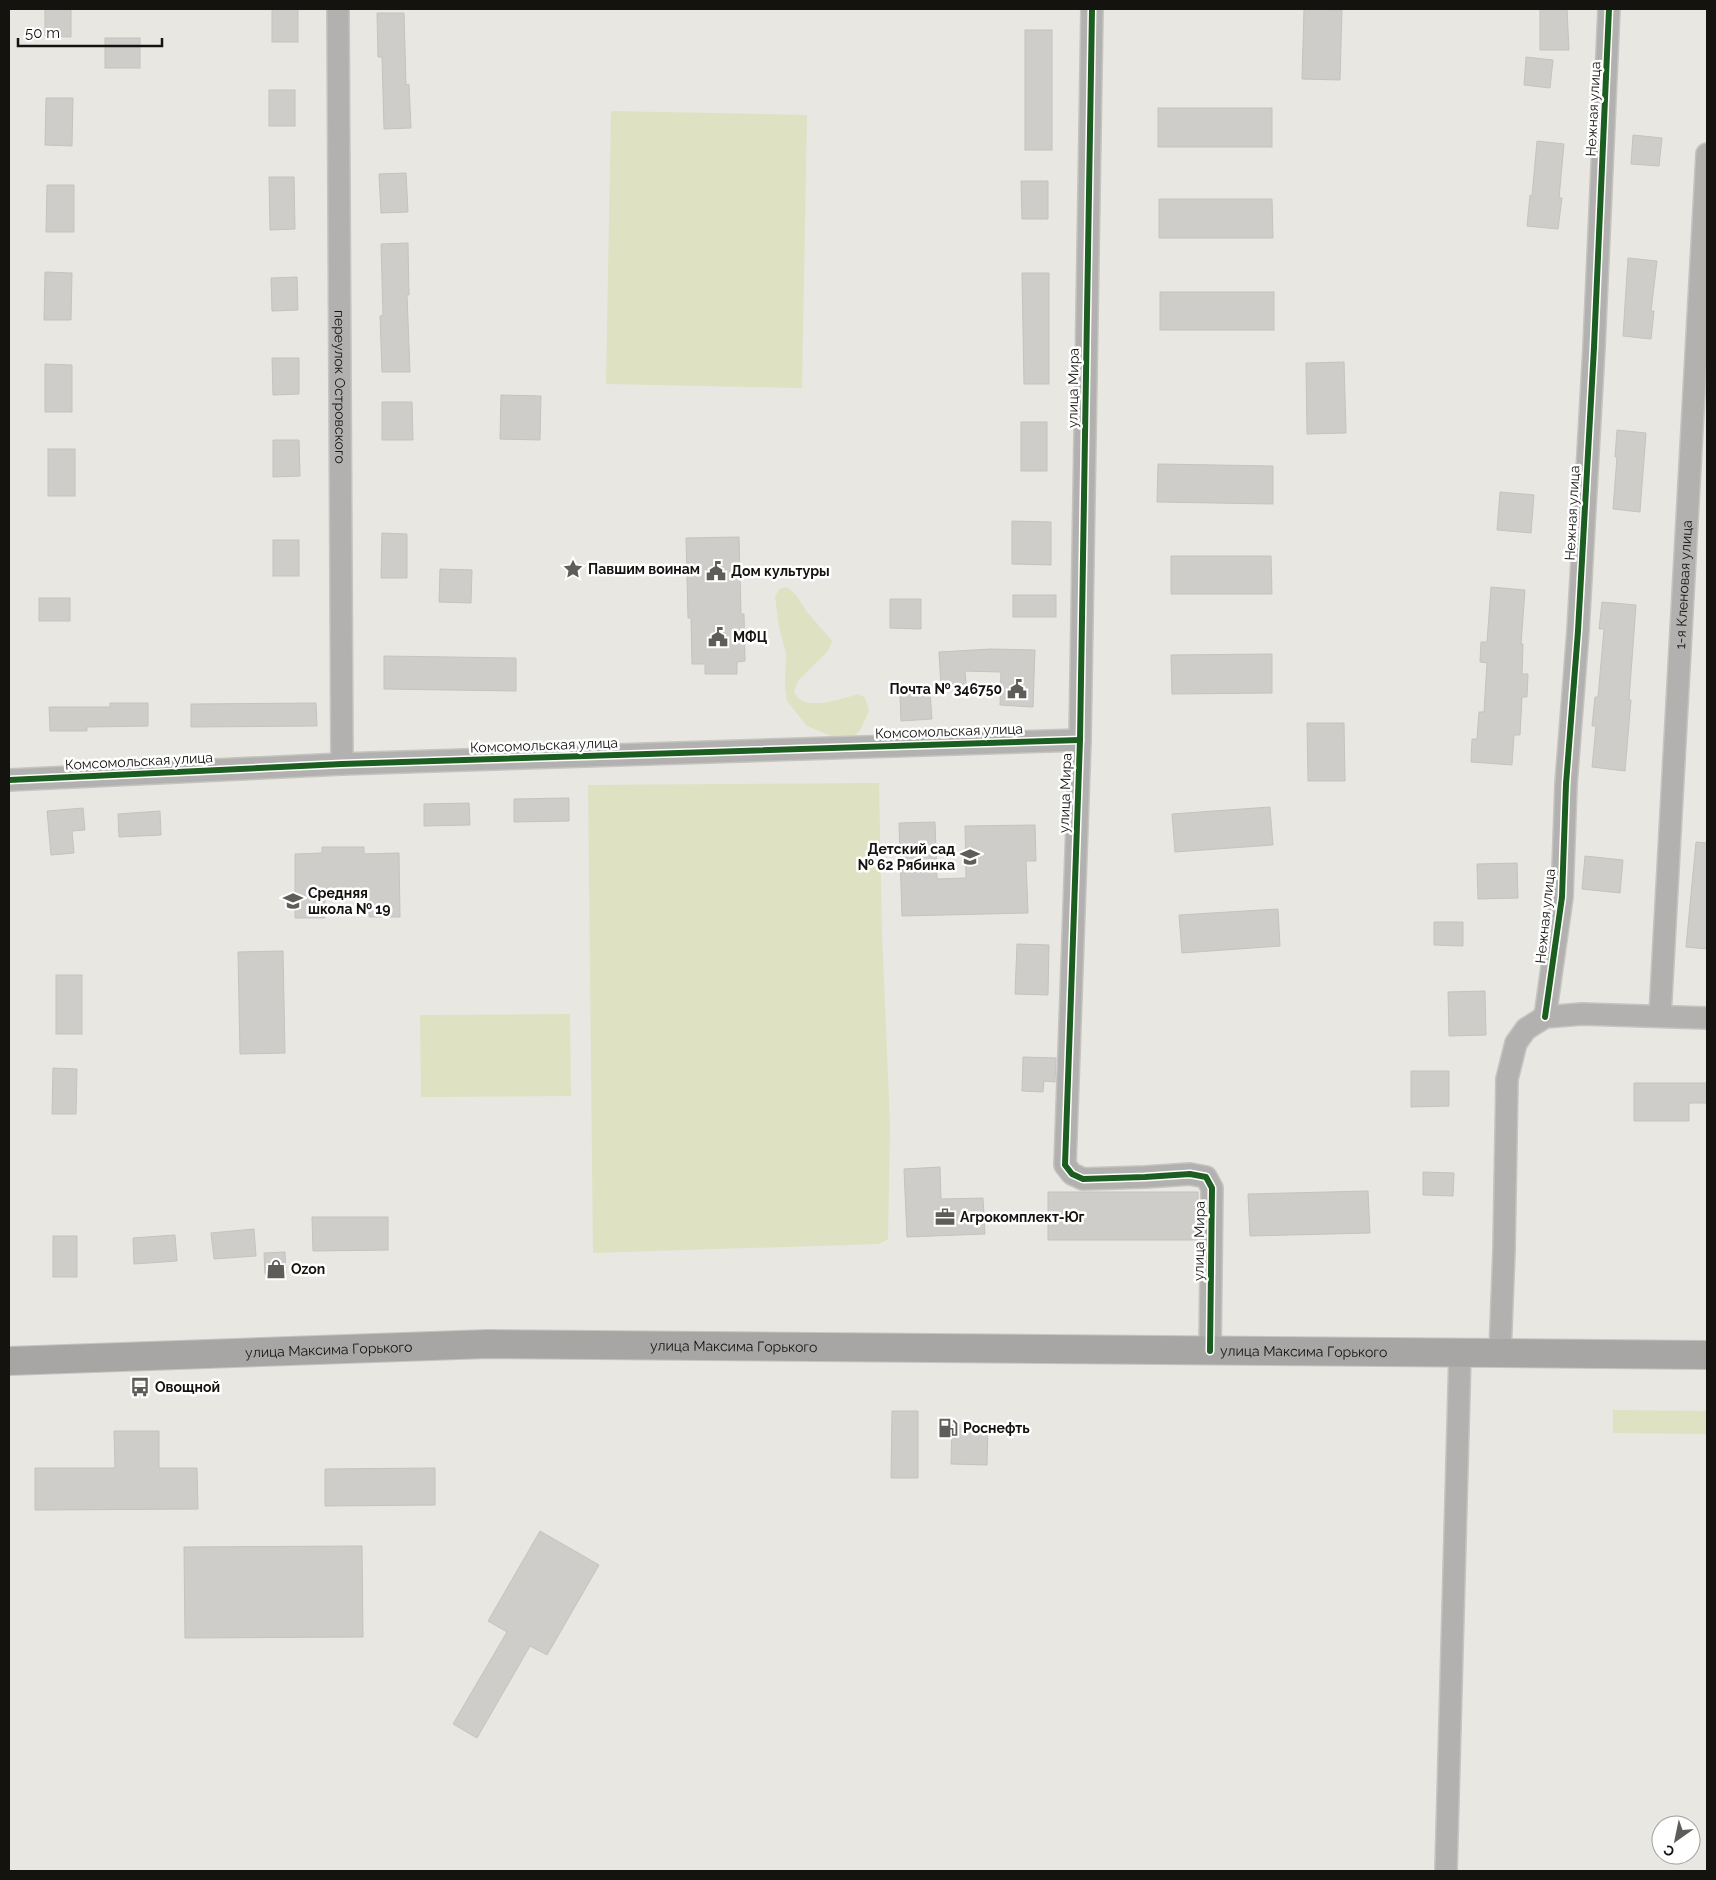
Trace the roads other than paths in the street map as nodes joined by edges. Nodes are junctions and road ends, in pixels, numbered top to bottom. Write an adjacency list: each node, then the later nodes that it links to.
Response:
1 (338, 9): 6 (street, переулок Островского)
2 (1092, 9): 5 (street, улица Мира)
3 (1608, 9): 9 (street, Нежная улица)
4 (1707, 154): 8 (street, 1-я Кленовая улица)
5 (1080, 740): 6 (street, Комсомольская улица); 11 (street, улица Мира)
6 (342, 764): 7 (street, Комсомольская улица)
7 (9, 780)
8 (1660, 1016): 9 (street); 10 (street)
9 (1546, 1017): 13 (street)
10 (1707, 1018)
11 (1210, 1351): 12 (main road, улица Максима Горького); 15 (main road, улица Максима Горького)
12 (1460, 1353): 13 (main road, улица Максима Горького); 16 (street)
13 (1500, 1353): 14 (main road, улица Максима Горького)
14 (1707, 1356)
15 (9, 1361)
16 (1446, 1871)

